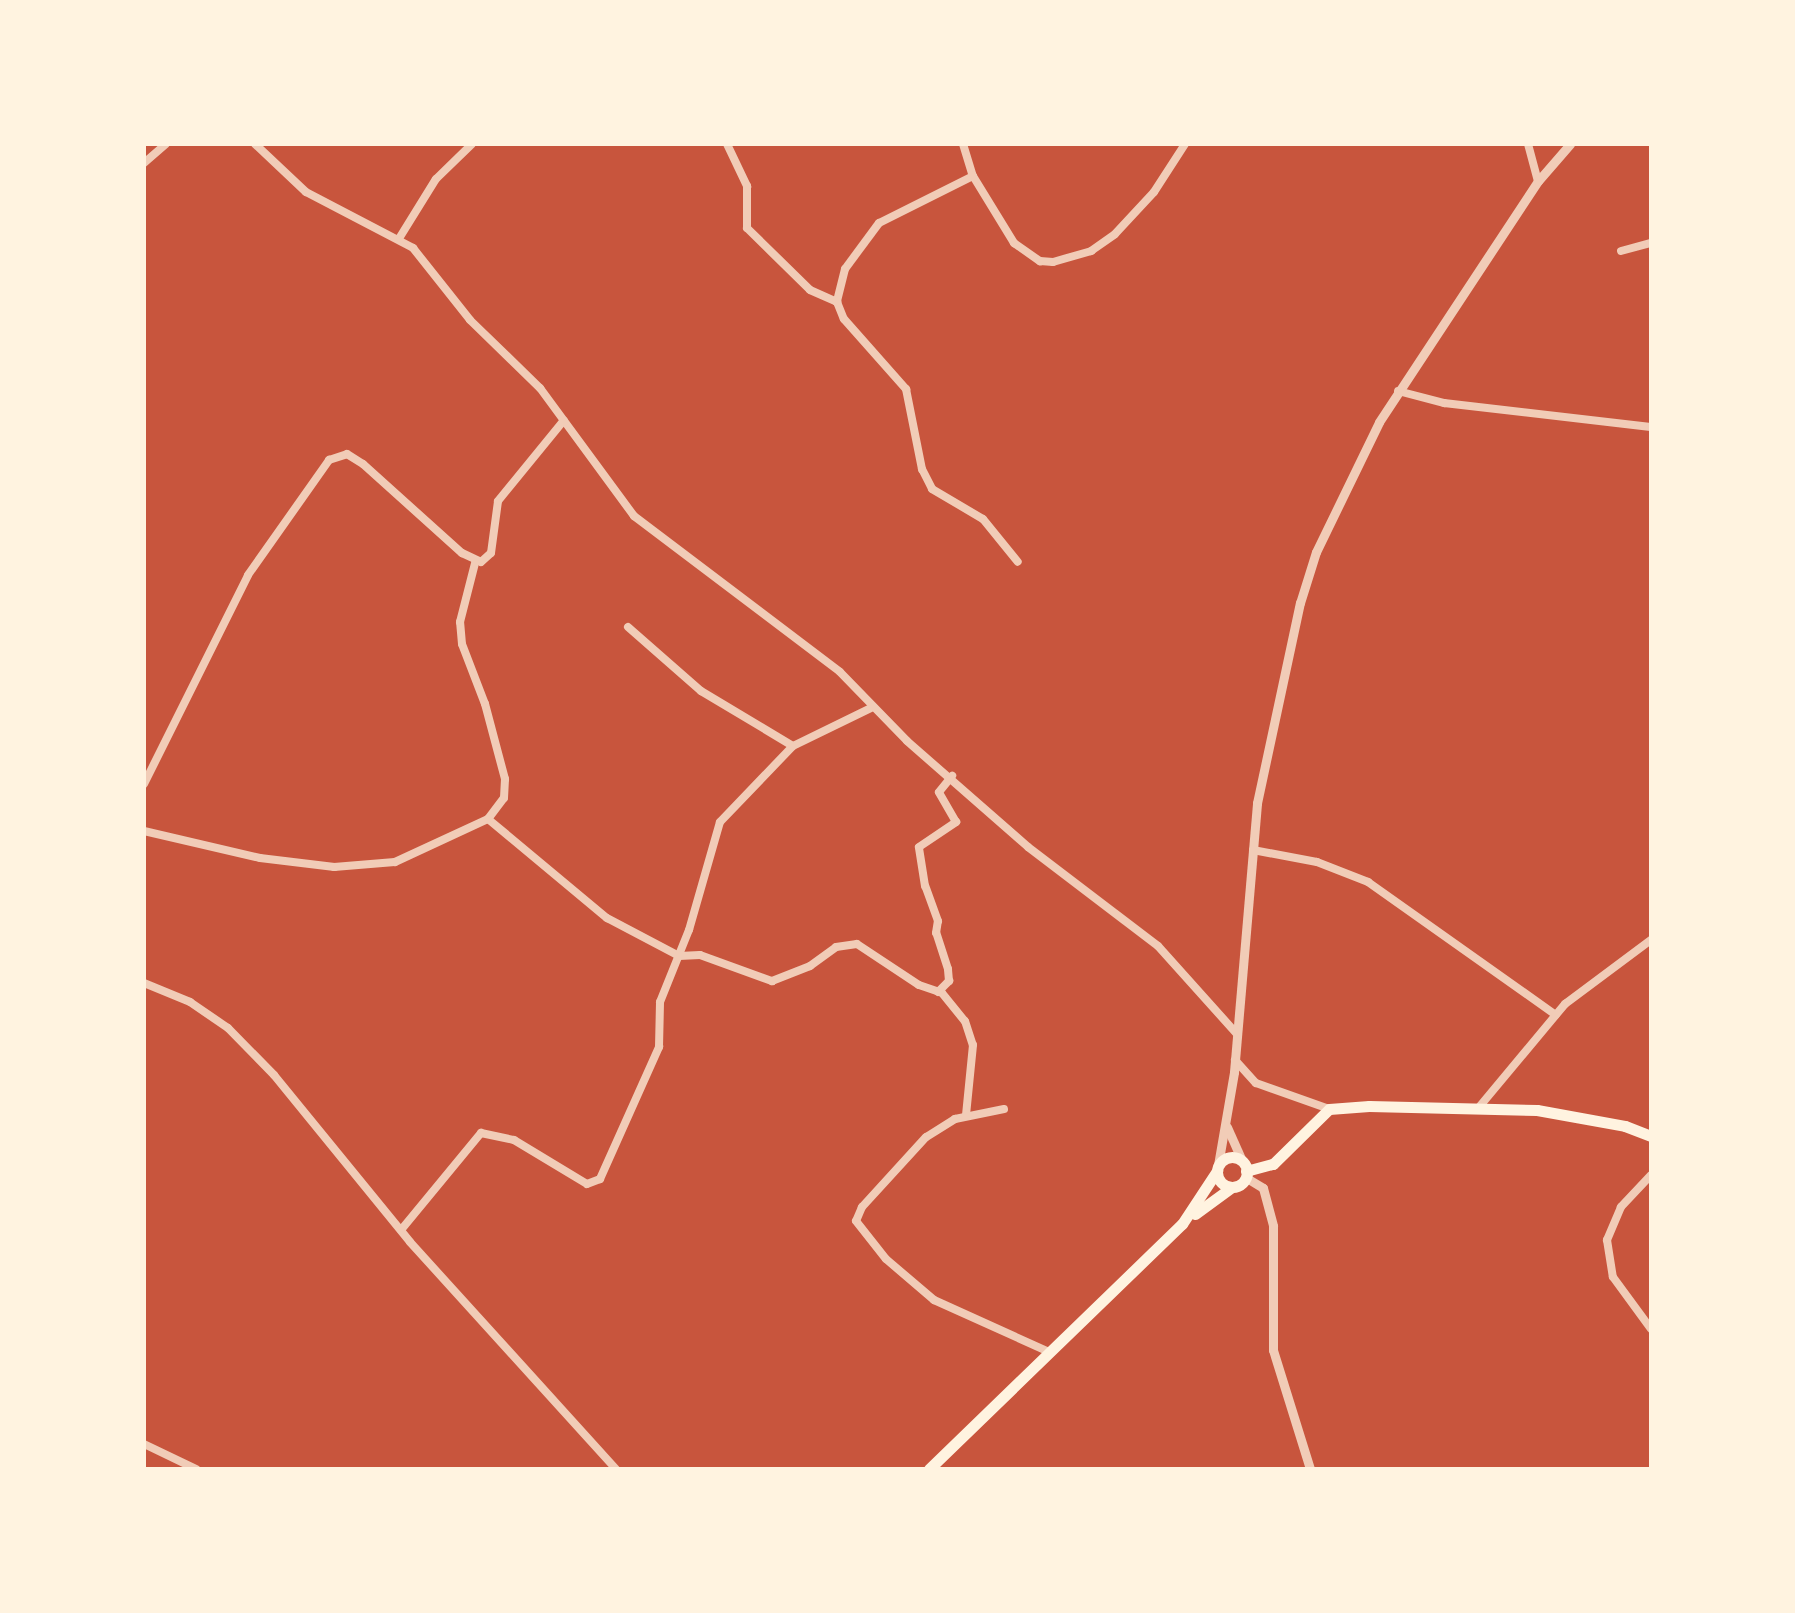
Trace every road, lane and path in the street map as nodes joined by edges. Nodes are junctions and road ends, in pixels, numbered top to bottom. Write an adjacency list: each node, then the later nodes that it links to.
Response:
1 (166, 144): 9 (street)
2 (255, 144): 12 (street)
3 (472, 144): 12 (street)
4 (727, 144): 15 (street)
5 (963, 144): 10 (street)
6 (1185, 144): 10 (street)
7 (1528, 144): 11 (street)
8 (1570, 144): 11 (street)
9 (144, 163)
10 (973, 176): 15 (street)
11 (1538, 181): 16 (street)
12 (400, 237): 17 (street)
13 (1651, 243): 14 (street)
14 (1621, 251)
15 (837, 302): 19 (street)
16 (1398, 391): 18 (street); 28 (street)
17 (564, 420): 20 (street); 22 (street)
18 (1651, 427)
19 (1018, 562)
20 (475, 563): 25 (street); 26 (street)
21 (628, 627): 23 (street)
22 (871, 708): 23 (street); 24 (street)
23 (793, 746): 30 (street)
24 (952, 776): 32 (street); 34 (street)
25 (144, 784)
26 (488, 819): 27 (street); 30 (street)
27 (144, 831)
28 (1253, 850): 33 (street); 34 (street)
29 (1651, 940): 33 (street)
30 (679, 956): 32 (street); 47 (street)
31 (144, 983): 47 (street)
32 (938, 992): 39 (street)
33 (1556, 1015): 36 (street)
34 (1237, 1034): 35 (street)
35 (1235, 1060): 38 (street); 40 (street)
36 (1480, 1106): 38 (main road); 41 (main road)
37 (1004, 1109): 39 (street)
38 (1329, 1109): 43 (main road)
39 (966, 1115): 49 (street)
40 (1227, 1127): 42 (street); 43 (street)
41 (1651, 1136)
42 (1218, 1168): 43 (main road); 45 (main road); 46 (main road)
43 (1245, 1170): 45 (main road); 54 (street)
44 (1651, 1175): 48 (street)
45 (1232, 1187): 46 (main road)
46 (1182, 1224): 49 (main road)
47 (401, 1230): 52 (street)
48 (1651, 1329)
49 (1049, 1352): 53 (main road)
50 (144, 1444): 51 (street)
51 (196, 1469)
52 (616, 1469)
53 (929, 1469)
54 (1310, 1469)

